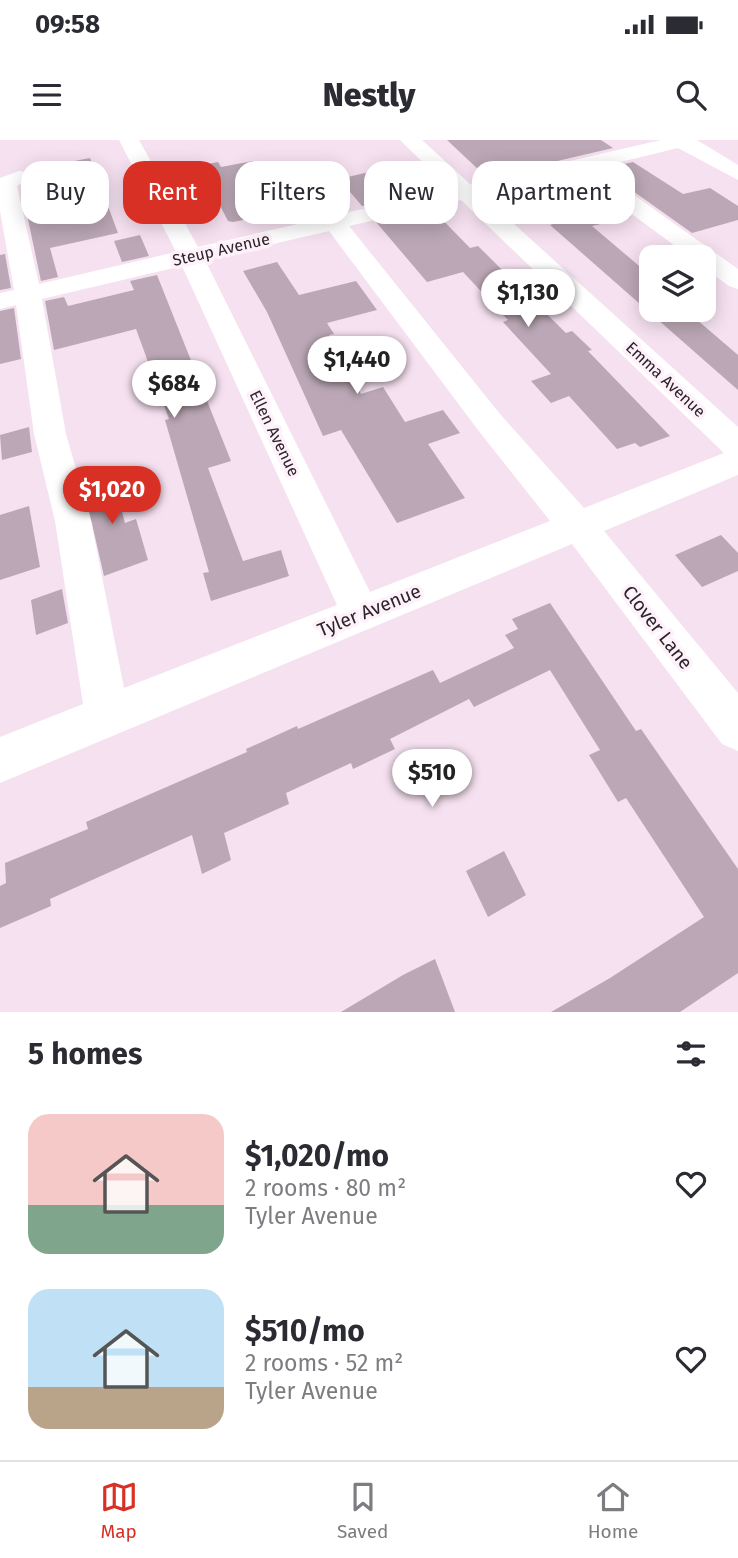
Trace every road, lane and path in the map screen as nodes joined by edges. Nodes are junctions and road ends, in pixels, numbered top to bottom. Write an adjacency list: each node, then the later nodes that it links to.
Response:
1 (130, 140): 13 (street, Ellen Avenue)
2 (410, 140): 8 (street, Emma Avenue)
3 (683, 140): 4 (street, Steup Avenue); 5 (street)
4 (600, 161)
5 (738, 174)
6 (19, 177): 15 (street)
7 (472, 190): 8 (street, Steup Avenue)
8 (464, 192): 10 (street, Steup Avenue); 16 (street, Emma Avenue)
9 (635, 206): 14 (street)
10 (350, 218)
11 (326, 224): 13 (street, Steup Avenue)
12 (336, 224): 18 (street, Clover Lane)
13 (190, 256): 15 (street, Steup Avenue); 19 (street, Ellen Avenue)
14 (738, 281)
15 (14, 298): 20 (street)
16 (738, 446)
17 (738, 461): 18 (street, Tyler Avenue)
18 (578, 526): 19 (street, Tyler Avenue); 21 (street, Clover Lane)
19 (361, 614): 20 (street, Tyler Avenue)
20 (107, 717): 22 (street, Tyler Avenue)
21 (738, 728)
22 (0, 760)

